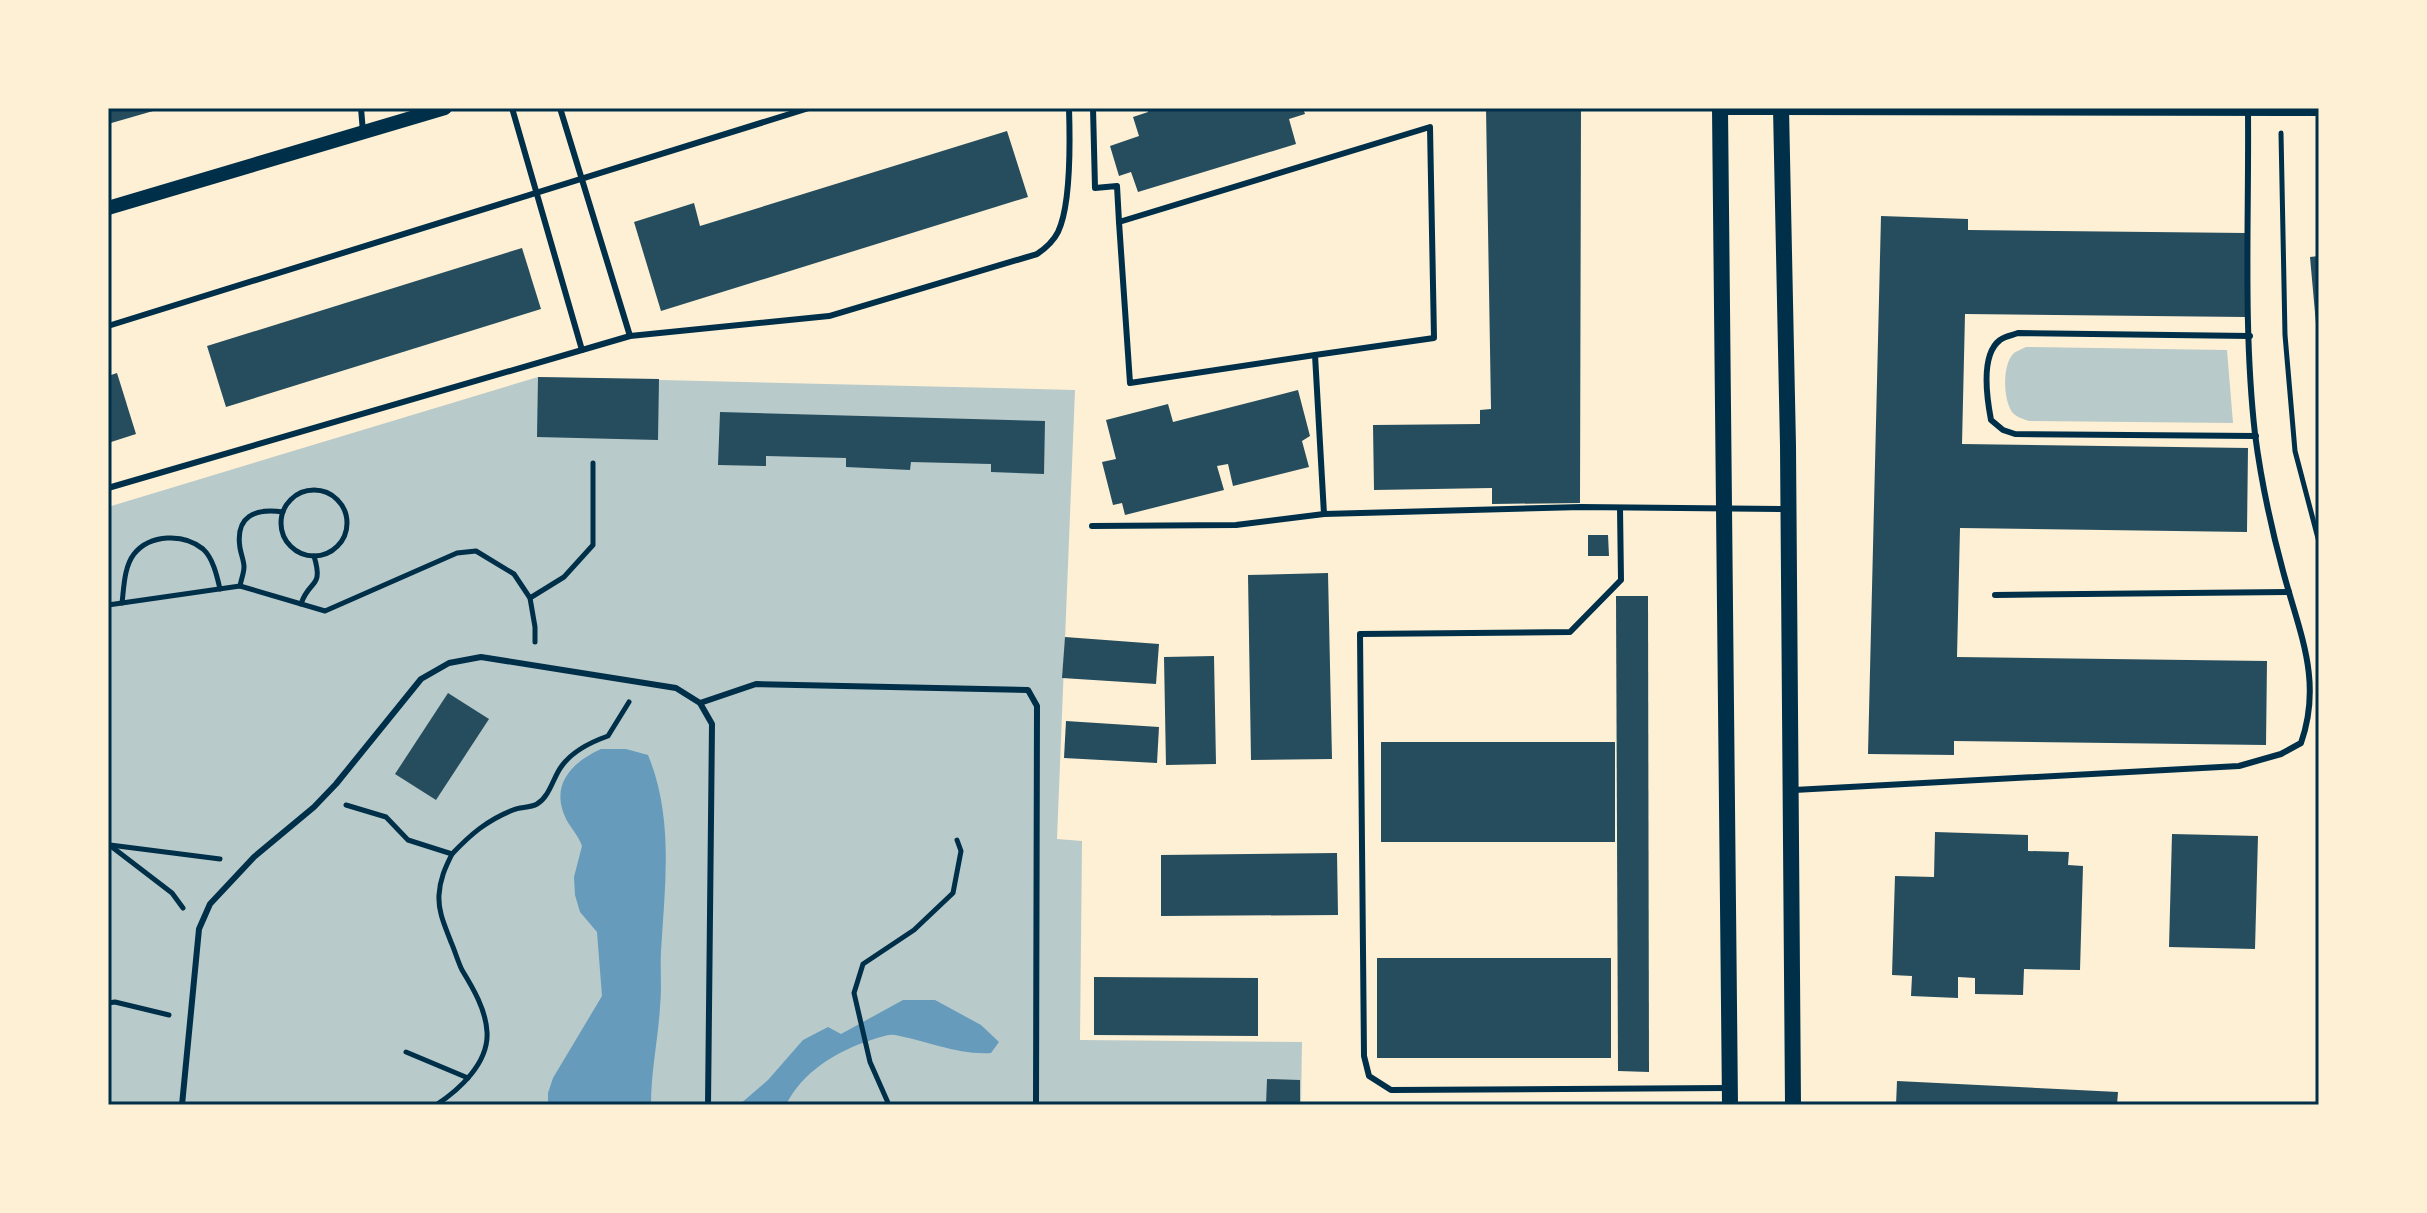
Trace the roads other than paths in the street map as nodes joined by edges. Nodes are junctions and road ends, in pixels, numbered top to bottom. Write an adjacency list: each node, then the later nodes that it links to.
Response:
1 (361, 108): 13 (lane)
2 (445, 108): 13 (street)
3 (512, 108): 15 (lane)
4 (560, 108): 14 (lane)
5 (809, 108): 14 (lane)
6 (1069, 108): 19 (lane)
7 (1093, 108): 17 (lane)
8 (1720, 109): 9 (street); 26 (main road)
9 (1781, 109): 10 (street); 27 (main road)
10 (1983, 110): 11 (street)
11 (2248, 112): 12 (street); 20 (lane)
12 (2319, 112)
13 (363, 132): 16 (street)
14 (582, 178): 15 (lane); 19 (lane)
15 (536, 193): 18 (lane); 21 (lane)
16 (108, 208)
17 (1119, 222): 22 (lane); 22 (lane)
18 (108, 326)
19 (630, 336): 21 (lane)
20 (2250, 336): 23 (lane); 23 (lane)
21 (582, 350): 24 (lane)
22 (1315, 355): 28 (lane)
23 (2256, 436): 30 (lane)
24 (108, 488)
25 (1620, 508): 26 (lane); 28 (lane); 34 (lane)
26 (1724, 508): 27 (lane); 34 (main road)
27 (1788, 509): 33 (main road)
28 (1324, 514): 29 (lane)
29 (1092, 526)
30 (2289, 592): 31 (lane); 33 (lane)
31 (1995, 595)
32 (700, 703): 35 (lane); 36 (lane); 37 (lane)
33 (1790, 790): 38 (main road)
34 (1730, 1097)
35 (182, 1105)
36 (708, 1105)
37 (1036, 1105)
38 (1793, 1105)

